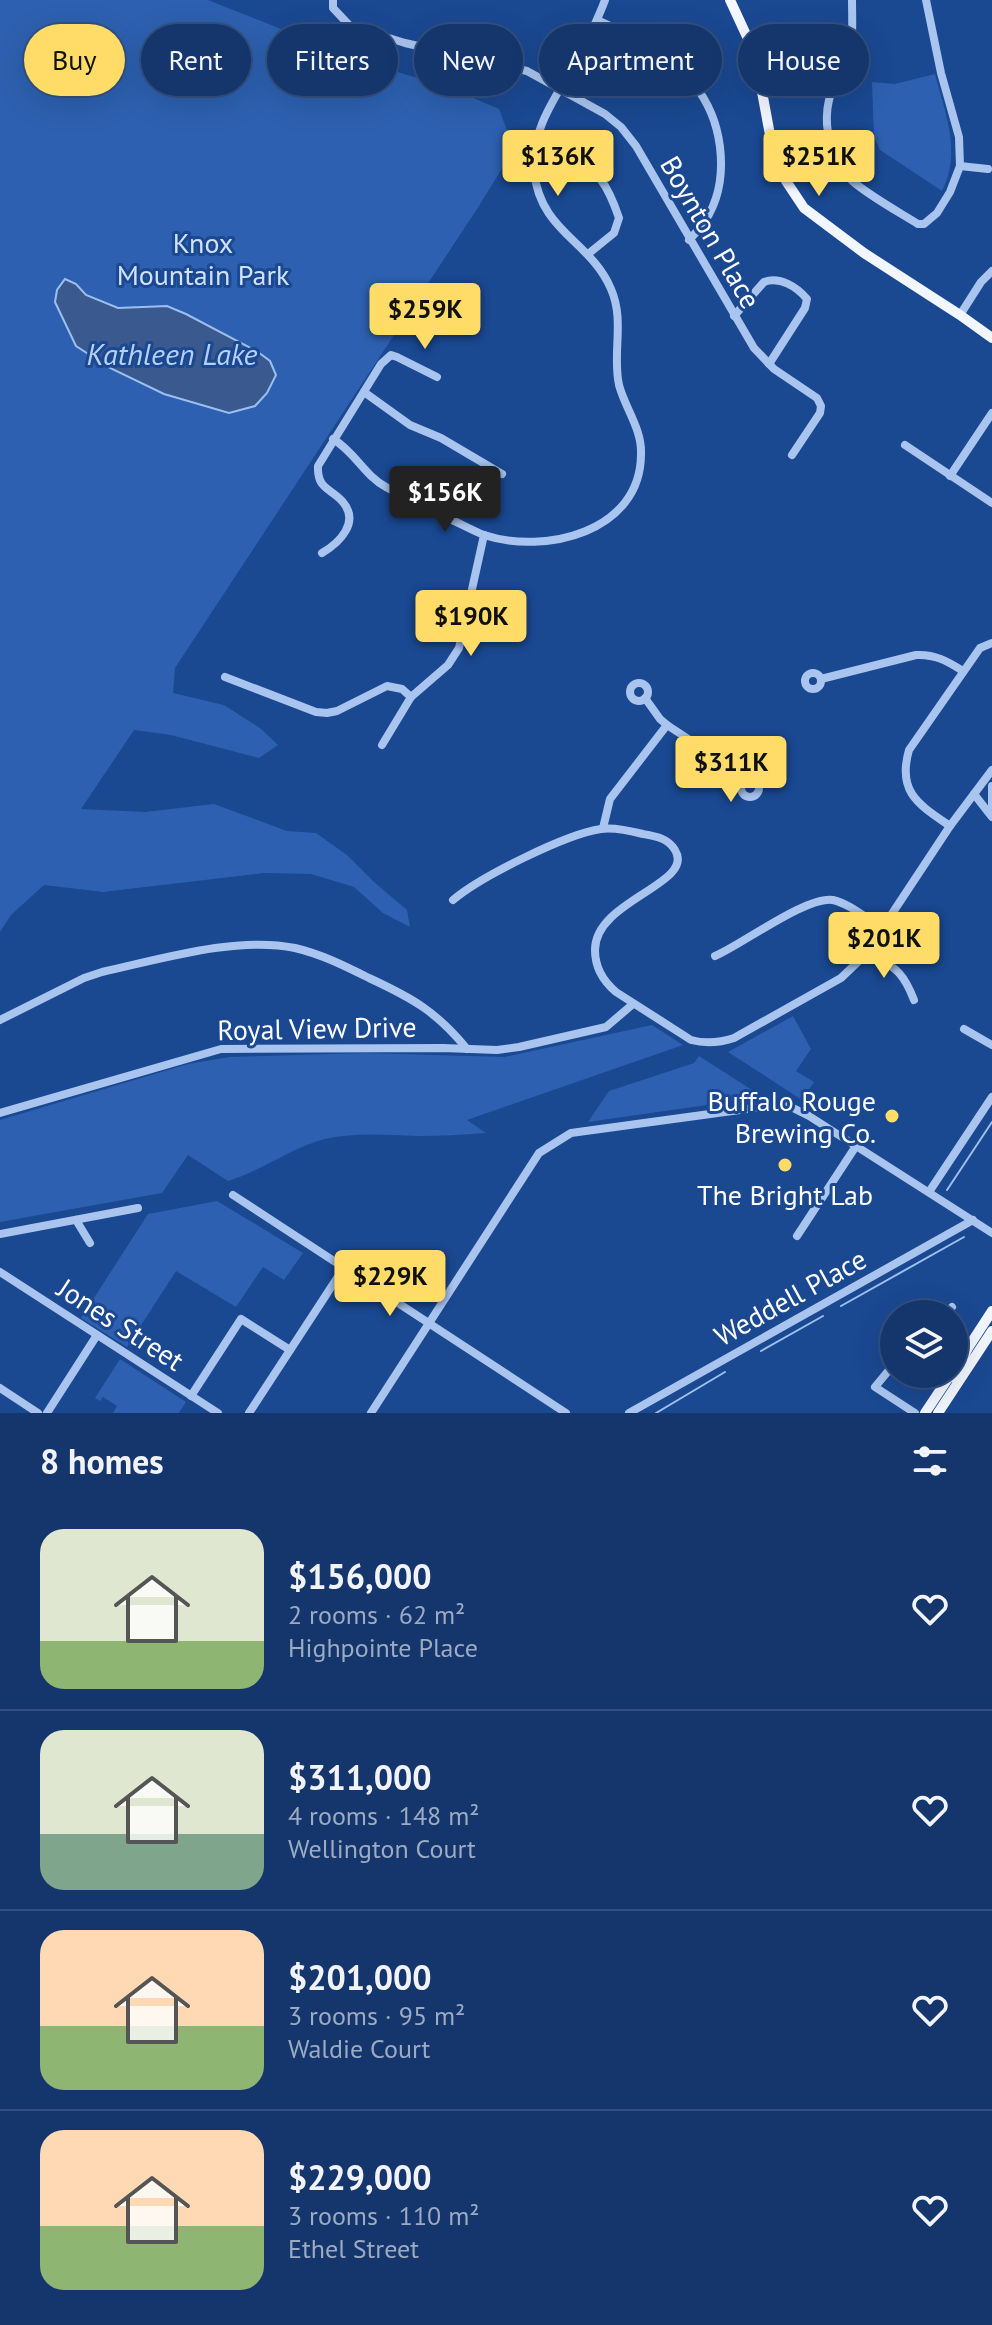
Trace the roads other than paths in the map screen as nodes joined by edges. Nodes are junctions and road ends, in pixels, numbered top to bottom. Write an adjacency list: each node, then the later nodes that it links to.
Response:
1 (333, 0): 8 (street, Boynton Place)
2 (605, 0): 6 (street)
3 (730, 0): 17 (main road)
4 (852, 0): 12 (street)
5 (926, 0): 12 (street)
6 (597, 20): 7 (street); 14 (street)
7 (595, 24)
8 (539, 77)
9 (556, 96): 15 (street)
10 (574, 96): 14 (street, Boynton Place)
11 (566, 155): 15 (street)
12 (960, 166): 13 (street)
13 (988, 169)
14 (689, 240): 18 (street, Boynton Place)
15 (588, 254): 30 (street)
16 (992, 271): 17 (street)
17 (960, 315): 19 (main road)
18 (734, 316): 20 (street, Boynton Place); 20 (street)
19 (992, 338)
20 (769, 364): 26 (street, Boynton Place)
21 (437, 377): 22 (street)
22 (364, 392): 24 (street); 27 (street)
23 (992, 413): 28 (street)
24 (333, 439): 30 (street); 31 (street)
25 (905, 445): 28 (street)
26 (792, 455)
27 (502, 474)
28 (950, 476): 29 (street)
29 (992, 503)
30 (484, 535): 36 (street)
31 (322, 553)
32 (992, 643): 33 (street)
33 (963, 671): 35 (street); 46 (street)
34 (225, 677): 36 (street)
35 (821, 679)
36 (411, 697): 39 (street)
37 (645, 698): 38 (street)
38 (667, 725): 41 (street); 47 (street)
39 (382, 745)
40 (992, 770): 43 (street)
41 (746, 780)
42 (992, 786): 44 (street)
43 (974, 794): 45 (street); 46 (street)
44 (992, 806)
45 (992, 817)
46 (950, 826): 49 (street)
47 (603, 828): 48 (street); 53 (street)
48 (453, 900)
49 (882, 928): 50 (street); 51 (street)
50 (867, 950): 52 (street); 53 (street)
51 (715, 956)
52 (914, 1000)
53 (633, 1004): 57 (street, Royal View Drive)
54 (0, 1020): 57 (street)
55 (964, 1029): 56 (street)
56 (992, 1045)
57 (467, 1049): 59 (street, Royal View Drive)
58 (992, 1097): 61 (street)
59 (0, 1113)
60 (856, 1146): 61 (street); 68 (street); 73 (street)
61 (929, 1192): 65 (street)
62 (233, 1195): 70 (street)
63 (138, 1208): 64 (street)
64 (76, 1220): 67 (street); 69 (street)
65 (973, 1220): 66 (street); 89 (street, Weddell Place)
66 (992, 1233)
67 (0, 1234)
68 (797, 1236)
69 (90, 1243)
70 (343, 1269): 73 (street); 77 (street)
71 (0, 1272): 75 (street, Jones Street)
72 (992, 1311): 76 (main road)
73 (428, 1324): 87 (street); 88 (street)
74 (992, 1331): 92 (main road)
75 (97, 1335): 82 (street, Jones Street); 84 (street)
76 (968, 1347)
77 (290, 1350): 82 (street); 86 (street)
78 (880, 1381): 90 (street)
79 (0, 1388): 83 (street)
80 (941, 1388): 91 (main road)
81 (950, 1388): 92 (main road)
82 (191, 1396): 85 (street, Jones Street)
83 (38, 1413)
84 (47, 1413)
85 (218, 1413)
86 (249, 1413)
87 (371, 1413)
88 (566, 1413)
89 (629, 1413)
90 (915, 1413)
91 (925, 1413)
92 (936, 1413)

